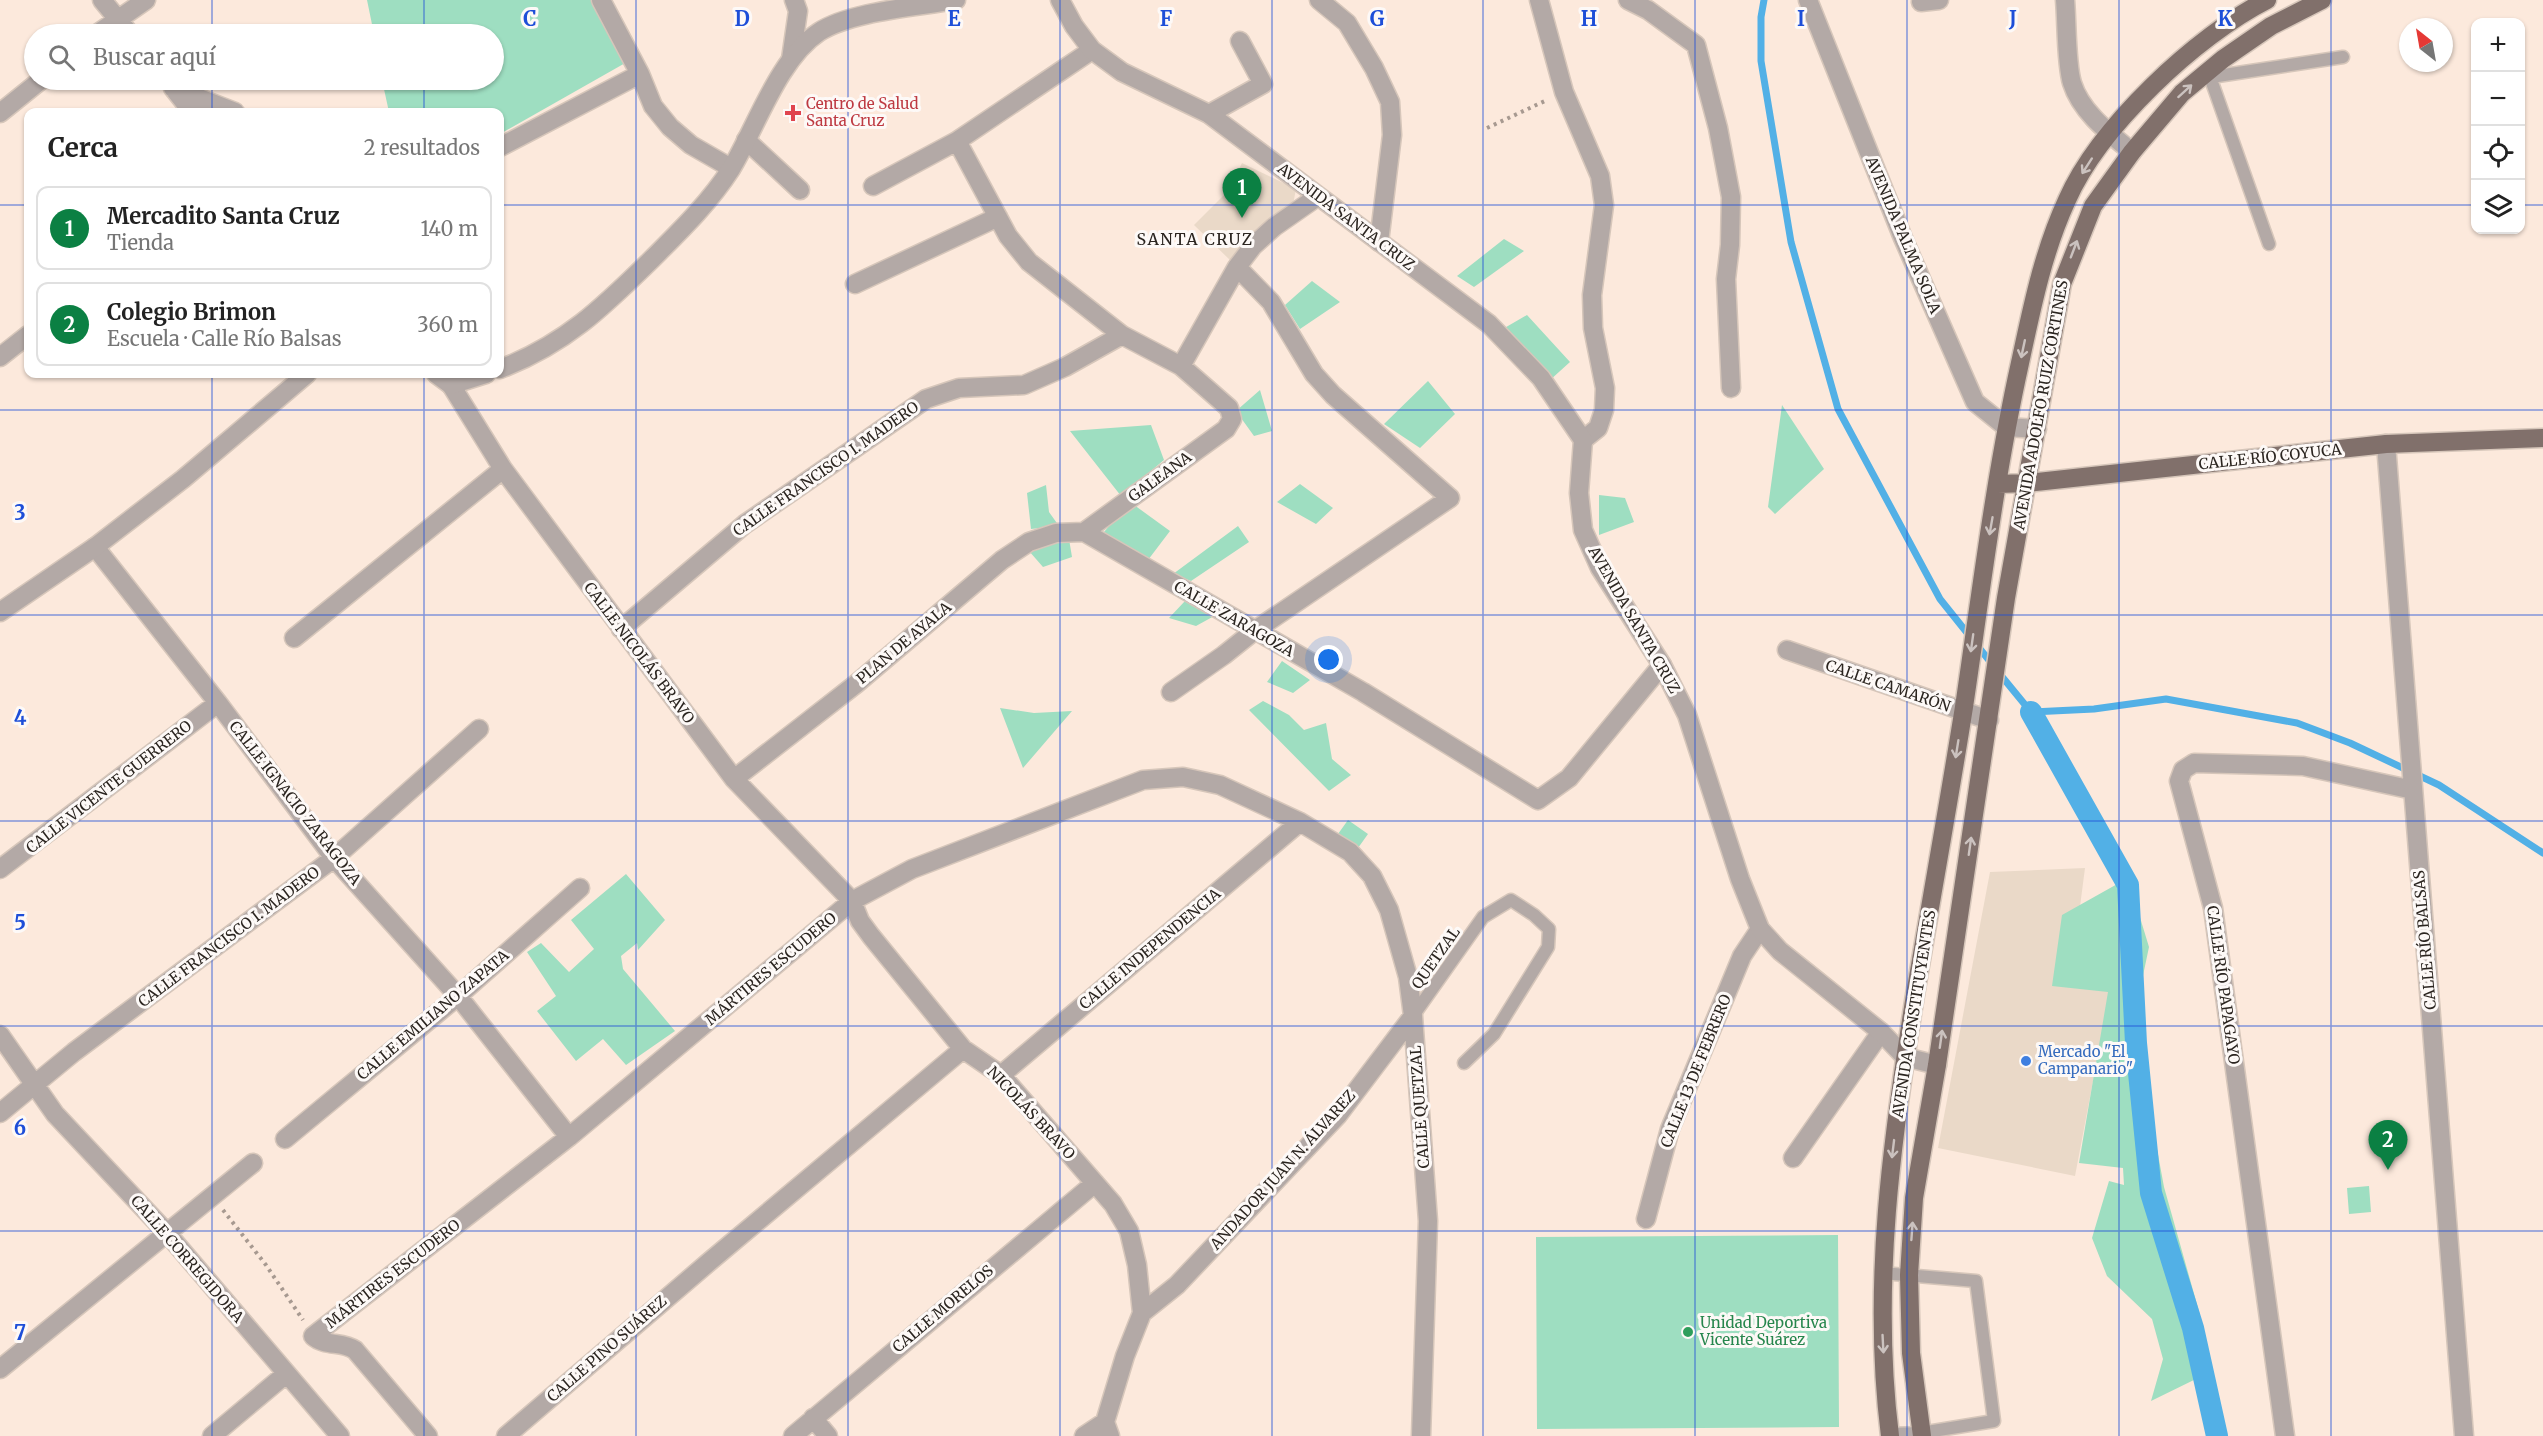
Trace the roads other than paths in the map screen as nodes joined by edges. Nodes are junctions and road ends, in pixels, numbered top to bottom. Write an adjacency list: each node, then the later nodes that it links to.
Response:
1 (102, 0): 14 (street)
2 (146, 0): 14 (street)
3 (601, 0): 21 (street)
4 (794, 0): 20 (street)
5 (956, 0): 20 (street)
6 (1060, 0): 18 (street, AVENIDA SANTA CRUZ)
7 (1319, 0): 40 (street)
8 (1539, 0): 57 (street)
9 (1628, 0): 53 (street)
10 (1808, 0): 54 (street, AVENIDA PALMA SOLA)
11 (2065, 0): 30 (street)
12 (2267, 0): 30 (main road, AVENIDA ADOLFO RUIZ CORTINES)
13 (2322, 0): 22 (main road, AVENIDA ADOLFO RUIZ CORTINES)
14 (117, 18): 15 (street); 16 (street)
15 (110, 24)
16 (122, 24)
17 (1240, 41): 29 (street)
18 (1092, 50): 29 (street, AVENIDA SANTA CRUZ); 32 (street)
19 (2343, 57): 22 (lane)
20 (791, 59): 31 (street)
21 (640, 74): 33 (street); 35 (street)
22 (2210, 74): 34 (main road, AVENIDA ADOLFO RUIZ CORTINES, one-way to 22); 41 (lane)
23 (29, 90): 28 (street)
24 (175, 90): 26 (street)
25 (184, 90): 27 (street)
26 (189, 108)
27 (226, 108)
28 (0, 113)
29 (1209, 114): 38 (street, AVENIDA SANTA CRUZ)
30 (2108, 133): 34 (street); 54 (main road, AVENIDA ADOLFO RUIZ CORTINES, one-way to 54)
31 (746, 140): 35 (street); 37 (street)
32 (957, 141): 36 (street); 39 (street)
33 (504, 145)
34 (2132, 152): 55 (main road, AVENIDA ADOLFO RUIZ CORTINES, one-way to 34)
35 (731, 168): 48 (street)
36 (873, 186)
37 (800, 190)
38 (1317, 197): 40 (street, AVENIDA SANTA CRUZ); 42 (street)
39 (998, 217): 43 (street); 44 (street)
40 (1379, 242): 57 (street, AVENIDA SANTA CRUZ)
41 (2269, 244)
42 (1237, 267): 47 (street); 68 (street)
43 (855, 284)
44 (1122, 335): 47 (street); 67 (street, CALLE FRANCISCO I. MADERO)
45 (24, 338): 46 (street)
46 (0, 357)
47 (1181, 366): 62 (street, GALEANA)
48 (504, 367)
49 (302, 378): 63 (street)
50 (441, 378): 52 (street)
51 (473, 378): 52 (street)
52 (451, 385): 59 (street, CALLE NICOLÁS BRAVO)
53 (1731, 388)
54 (2006, 427): 55 (street); 61 (main road, AVENIDA ADOLFO RUIZ CORTINES)
55 (2037, 429): 60 (main road, AVENIDA ADOLFO RUIZ CORTINES)
56 (2543, 438): 58 (main road, CALLE RÍO COYUCA)
57 (1583, 440): 71 (street, AVENIDA SANTA CRUZ)
58 (2386, 444): 60 (main road, CALLE RÍO COYUCA); 78 (street, CALLE RÍO BALSAS)
59 (503, 468): 67 (street, CALLE NICOLÁS BRAVO); 69 (street)
60 (2027, 483): 61 (main road, CALLE RÍO COYUCA); 65 (main road, AVENIDA ADOLFO RUIZ CORTINES)
61 (1998, 484): 64 (main road, AVENIDA ADOLFO RUIZ CORTINES, one-way to 64)
62 (1084, 532): 68 (street, CALLE ZARAGOZA); 77 (street, PLAN DE AYALA)
63 (94, 547): 66 (street); 73 (street, CALLE IGNACIO ZARAGOZA)
64 (1979, 594): 74 (main road, AVENIDA CONSTITUYENTES, one-way to 74)
65 (2006, 598): 75 (main road, AVENIDA CONSTITUYENTES)
66 (0, 612)
67 (621, 629): 77 (street, CALLE NICOLÁS BRAVO)
68 (1254, 631): 71 (street, CALLE ZARAGOZA); 72 (street)
69 (294, 638)
70 (1787, 650): 74 (street, CALLE CAMARÓN)
71 (1662, 665): 84 (street, AVENIDA SANTA CRUZ)
72 (1171, 692)
73 (218, 703): 80 (street, CALLE IGNACIO ZARAGOZA); 81 (street, CALLE VICENTE GUERRERO)
74 (1963, 712): 75 (street, CALLE CAMARÓN); 90 (main road, AVENIDA CONSTITUYENTES, one-way to 90)
75 (1989, 720): 92 (main road, AVENIDA CONSTITUYENTES, one-way to 75)
76 (479, 729): 80 (street, CALLE FRANCISCO I. MADERO)
77 (734, 779): 83 (street, CALLE NICOLÁS BRAVO)
78 (2413, 783): 120 (street, CALLE RÍO PAPAGAYO); 121 (street, CALLE RÍO BALSAS)
79 (1300, 822): 83 (street, MÁRTIRES ESCUDERO); 86 (street, CALLE QUETZAL); 93 (street, CALLE INDEPENDENCIA)
80 (334, 858): 85 (street, CALLE IGNACIO ZARAGOZA); 94 (street, CALLE FRANCISCO I. MADERO)
81 (0, 869)
82 (580, 888): 85 (street, CALLE EMILIANO ZAPATA)
83 (852, 901): 89 (street, NICOLÁS BRAVO); 96 (street, MÁRTIRES ESCUDERO)
84 (1760, 929): 87 (street, AVENIDA SANTA CRUZ); 101 (street, CALLE 13 DE FEBRERO)
85 (458, 996): 96 (street, CALLE IGNACIO ZARAGOZA); 97 (street, CALLE EMILIANO ZAPATA)
86 (1413, 1016): 91 (lane, QUETZAL); 105 (street, ANDADOR JUAN N. ÁLVAREZ); 119 (street, CALLE QUETZAL)
87 (1881, 1032): 90 (street, AVENIDA SANTA CRUZ); 98 (street)
88 (0, 1035): 94 (street, CALLE CORREGIDORA)
89 (963, 1049): 93 (street, NICOLÁS BRAVO); 115 (street, CALLE PINO SUÁREZ)
90 (1905, 1057): 92 (street); 103 (main road, AVENIDA CONSTITUYENTES, one-way to 103)
91 (1464, 1063)
92 (1937, 1065): 104 (main road, AVENIDA CONSTITUYENTES, one-way to 92)
93 (1001, 1075): 100 (street, NICOLÁS BRAVO)
94 (33, 1084): 95 (street, CALLE FRANCISCO I. MADERO); 102 (street, CALLE CORREGIDORA)
95 (0, 1113)
96 (569, 1137): 114 (street, MÁRTIRES ESCUDERO)
97 (285, 1139)
98 (1793, 1158)
99 (253, 1163): 102 (street)
100 (1095, 1183): 105 (street, NICOLÁS BRAVO); 108 (street, CALLE MORELOS)
101 (1646, 1219)
102 (166, 1232): 106 (street); 107 (street, CALLE CORREGIDORA)
103 (1882, 1273): 104 (lane); 111 (main road, AVENIDA CONSTITUYENTES, one-way to 111)
104 (1909, 1275): 110 (main road, AVENIDA CONSTITUYENTES); 110 (lane)
105 (1142, 1313): 109 (street)
106 (0, 1369)
107 (286, 1374): 112 (street); 113 (street, CALLE CORREGIDORA)
108 (813, 1418): 116 (street, CALLE MORELOS); 117 (street)
109 (1107, 1429): 118 (street)
110 (1921, 1434): 111 (lane)
111 (1890, 1435)
112 (212, 1436)
113 (340, 1436)
114 (428, 1436)
115 (506, 1436)
116 (792, 1436)
117 (828, 1436)
118 (1084, 1436)
119 (1421, 1436)
120 (2285, 1436)
121 (2464, 1436)

